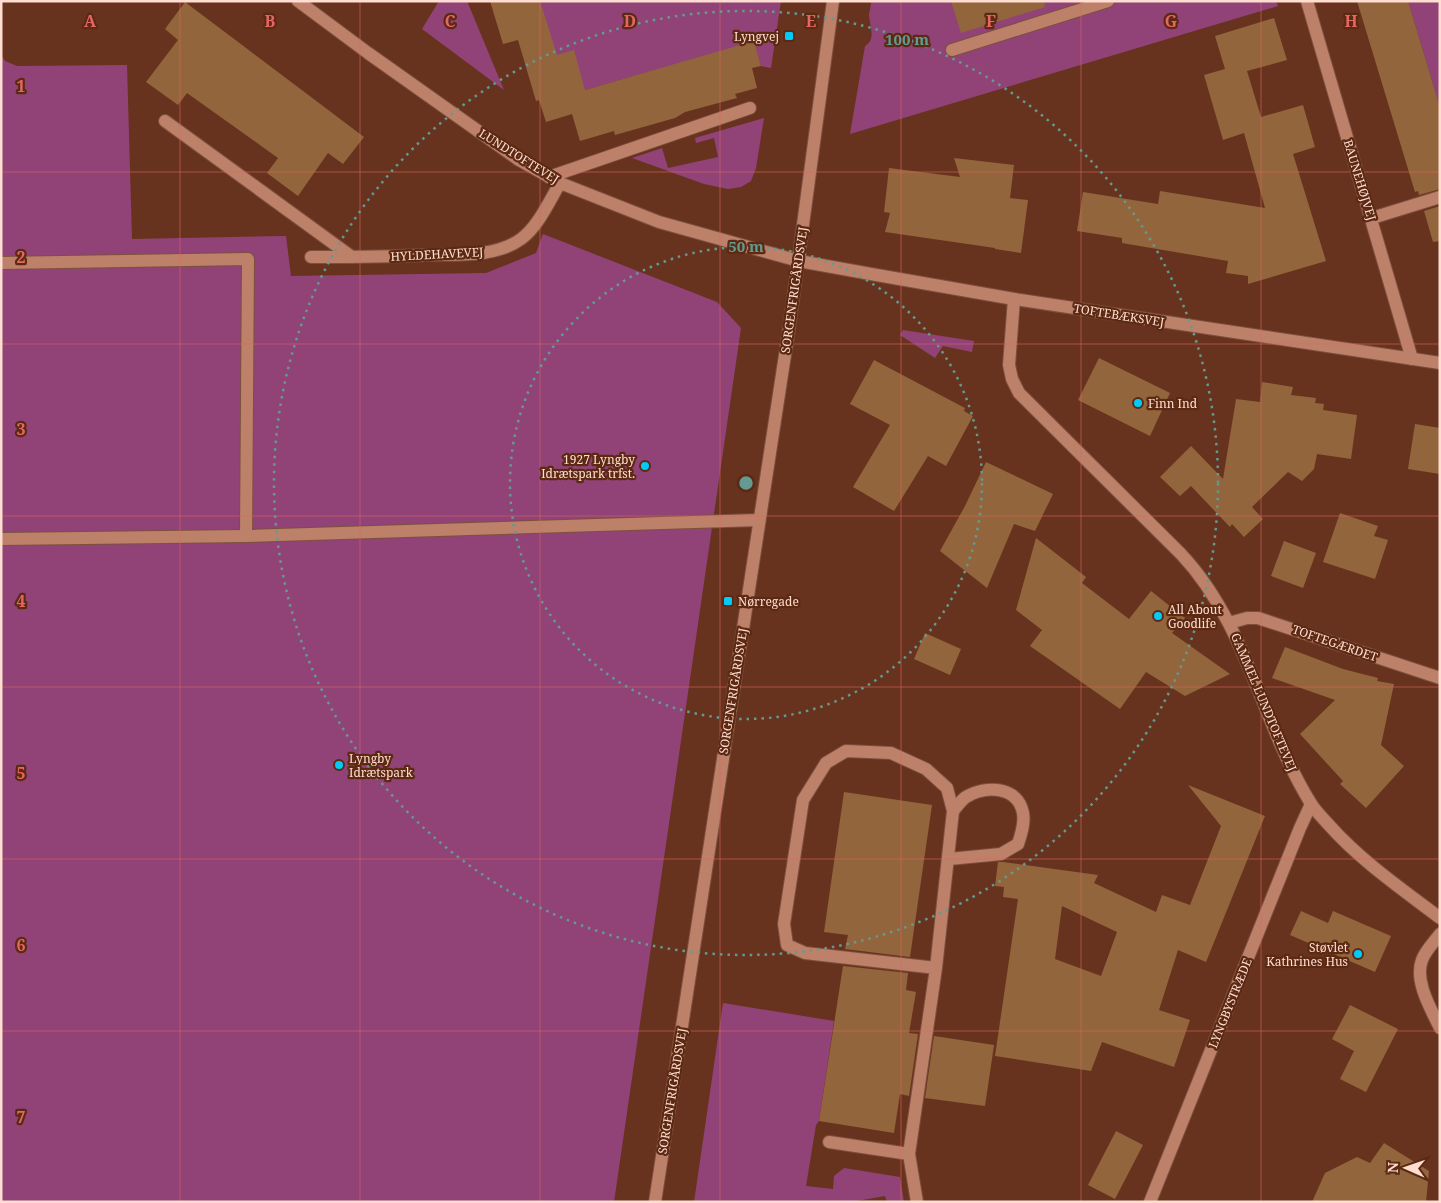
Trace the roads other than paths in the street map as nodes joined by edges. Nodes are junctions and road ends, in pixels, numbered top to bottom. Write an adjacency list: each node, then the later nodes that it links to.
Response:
1 (298, 1): 8 (street, LUNDTOFTEVEJ)
2 (833, 1): 13 (street, SORGENFRIGÅRDSVEJ)
3 (1108, 1): 5 (street)
4 (1307, 1): 10 (street, BAUNEHØJVEJ)
5 (952, 50)
6 (750, 108): 8 (street)
7 (165, 121): 12 (street)
8 (555, 180): 12 (street, HYLDEHAVEVEJ); 13 (street, LUNDTOFTEVEJ)
9 (1440, 196): 10 (street)
10 (1372, 218): 16 (street, BAUNEHØJVEJ)
11 (311, 257): 12 (street, HYLDEHAVEVEJ)
12 (352, 257)
13 (799, 261): 15 (street, TOFTEBÆKSVEJ); 18 (street, SORGENFRIGÅRDSVEJ)
14 (1, 263): 19 (street)
15 (1014, 299): 16 (street, TOFTEBÆKSVEJ); 21 (street, GAMMEL LUNDTOFTEVEJ)
16 (1412, 359): 17 (street, TOFTEBÆKSVEJ)
17 (1440, 364)
18 (759, 520): 19 (street); 32 (street, SORGENFRIGÅRDSVEJ)
19 (246, 536): 20 (street)
20 (1, 539)
21 (1229, 623): 22 (street, TOFTEGÆRDET); 23 (street, GAMMEL LUNDTOFTEVEJ)
22 (1440, 678)
23 (1311, 804): 26 (street, GAMMEL LUNDTOFTEVEJ); 34 (street, LYNGBYSTRÆDE)
24 (954, 812): 25 (street); 25 (street); 28 (street)
25 (949, 859): 28 (street)
26 (1440, 918)
27 (1440, 934): 29 (street)
28 (936, 968): 31 (street)
29 (1440, 1028)
30 (830, 1142): 31 (street)
31 (909, 1154): 33 (street)
32 (655, 1202)
33 (917, 1202)
34 (1150, 1202)

